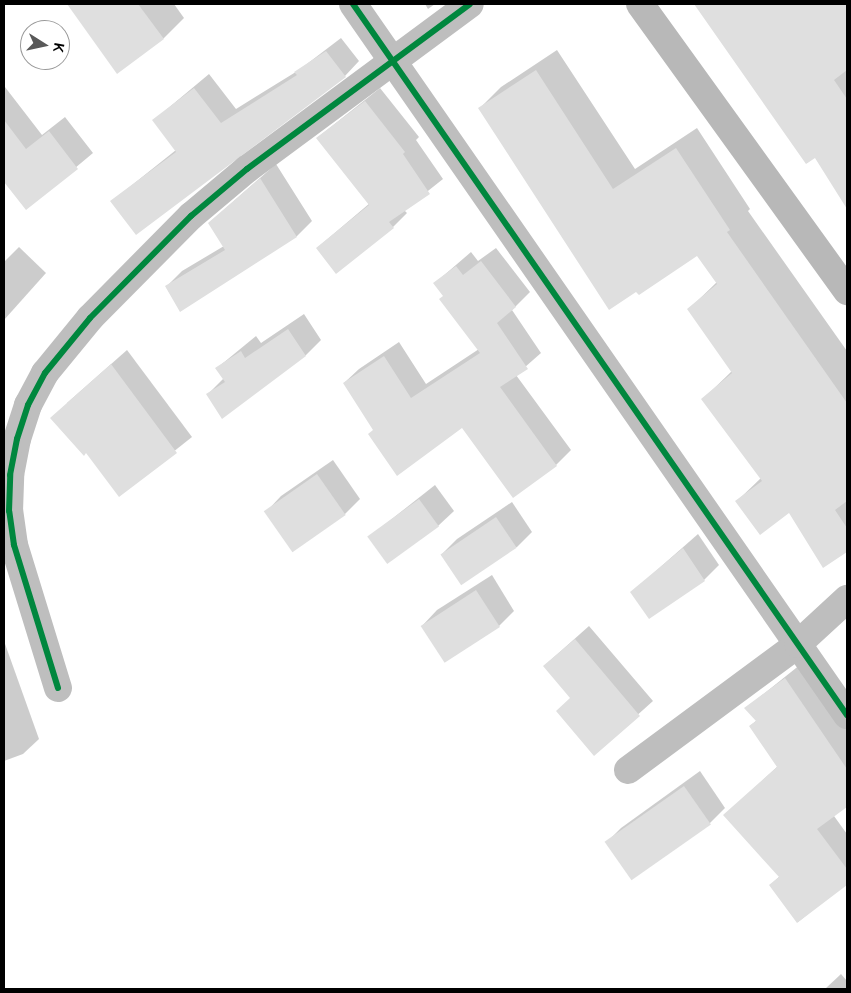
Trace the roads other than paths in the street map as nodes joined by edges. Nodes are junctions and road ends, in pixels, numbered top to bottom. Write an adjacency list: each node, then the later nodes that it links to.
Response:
1 (352, 4): 4 (street)
2 (470, 4): 4 (street)
3 (640, 4): 5 (street)
4 (391, 59): 7 (street); 8 (street)
5 (847, 291)
6 (847, 598): 7 (street)
7 (798, 644): 9 (street); 10 (street)
8 (58, 688)
9 (847, 715)
10 (628, 770)

